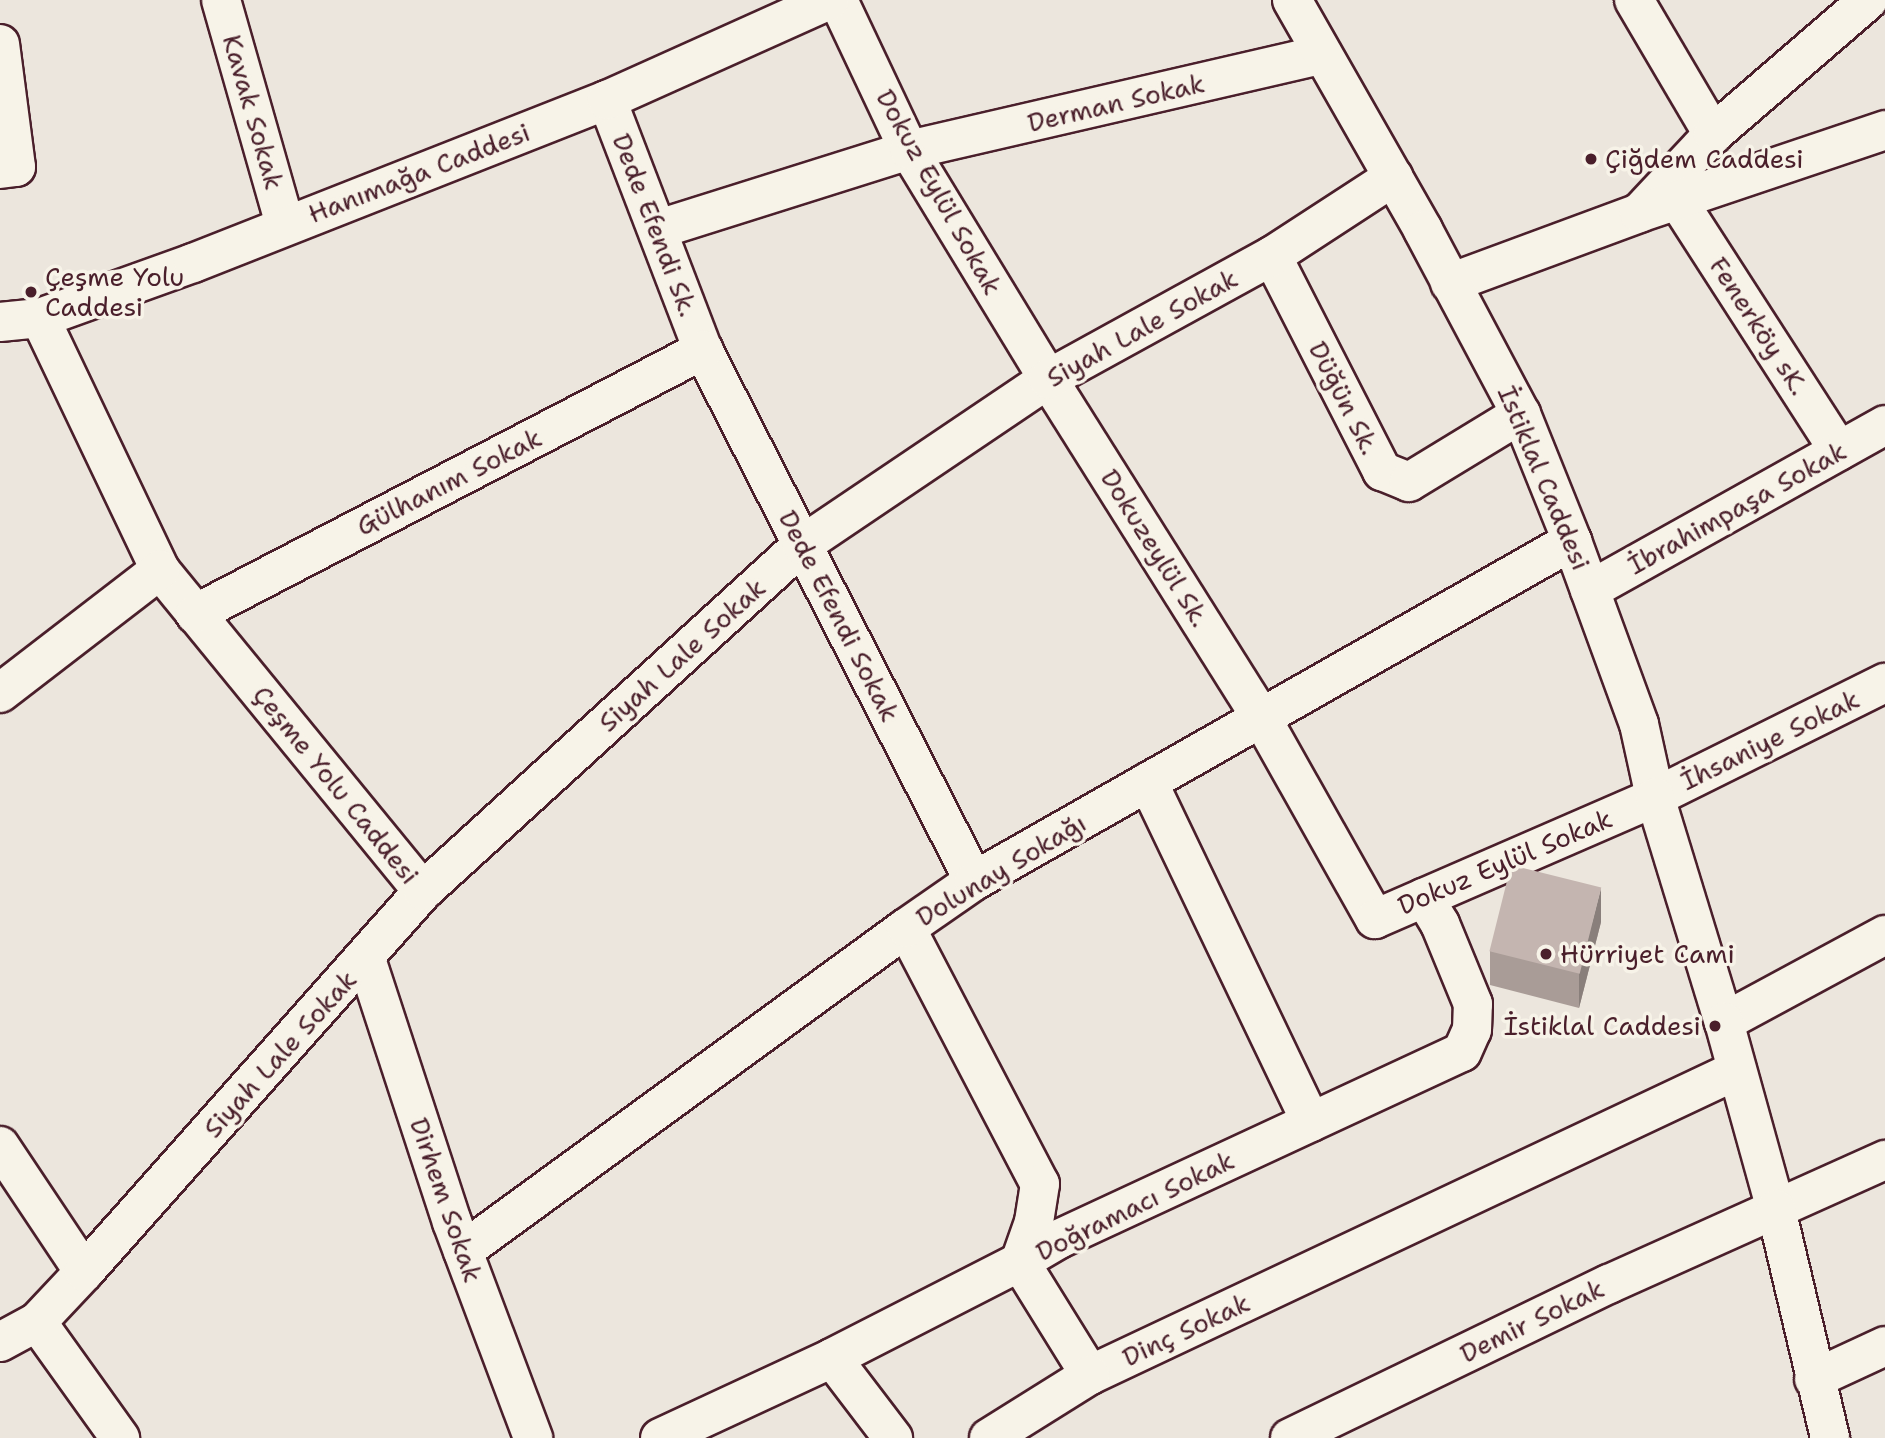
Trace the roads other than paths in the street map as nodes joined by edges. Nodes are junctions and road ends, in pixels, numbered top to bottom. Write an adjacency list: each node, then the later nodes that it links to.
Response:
1 (220, 0): 17 (street, Kavak Sokak)
2 (830, 0): 9 (street, Hanımağa Caddesi)
3 (838, 0): 12 (street, Dokuz Eylül Sokak)
4 (1292, 0): 8 (street, İstiklal Caddesi)
5 (1634, 0): 11 (street)
6 (1868, 0): 11 (street)
7 (0, 44): 13 (street)
8 (1322, 55): 12 (street, Derman Sokak); 14 (street, İstiklal Caddesi)
9 (607, 100): 17 (street, Hanımağa Caddesi); 18 (street, Dede Efendi Sk.)
10 (1885, 130): 15 (street)
11 (1713, 134): 16 (street)
12 (909, 150): 18 (street); 24 (street, Dokuz Eylül Sokak)
13 (8, 168)
14 (1393, 177): 19 (street, Siyah Lale Sokak); 20 (street, İstiklal Caddesi)
15 (1678, 201): 16 (street); 27 (street, Fenerköy sK.)
16 (1639, 213): 20 (street)
17 (285, 224): 21 (street, Hanımağa Caddesi)
18 (659, 229): 23 (street, Dede Efendi Sk.)
19 (1272, 256): 24 (street, Siyah Lale Sokak); 25 (street, Düğün Sk.)
20 (1450, 283): 25 (street, İstiklal Caddesi)
21 (40, 318): 22 (street, Hanımağa Caddesi); 30 (street, Çeşme Yolu Caddesi)
22 (0, 323)
23 (703, 350): 29 (street, Dede Efendi Sokak); 32 (street, Gülhanım Sokak)
24 (1048, 379): 29 (street, Siyah Lale Sokak); 35 (street, Dokuzeylül Sk.)
25 (1521, 414): 28 (street, İstiklal Caddesi)
26 (1885, 425): 27 (street, İbrahimpaşa Sokak)
27 (1839, 451): 31 (street, İbrahimpaşa Sokak)
28 (1572, 541): 31 (street, İstiklal Caddesi); 35 (street, Dolunay Sokağı)
29 (802, 545): 38 (street, Dede Efendi Sokak); 39 (street, Siyah Lale Sokak)
30 (160, 570): 32 (street, Çeşme Yolu Caddesi); 34 (street)
31 (1590, 590): 37 (street, İstiklal Caddesi)
32 (195, 614): 39 (street, Çeşme Yolu Caddesi)
33 (1885, 683): 37 (street, İhsaniye Sokak)
34 (0, 693)
35 (1261, 717): 36 (street, Dolunay Sokağı); 40 (street, Dokuz Eylül Sokak)
36 (1148, 782): 38 (street, Dolunay Sokağı); 46 (street)
37 (1655, 797): 40 (street, Dokuz Eylül Sokak); 44 (street, İstiklal Caddesi)
38 (974, 881): 41 (street, Dolunay Sokağı)
39 (423, 891): 43 (street, Siyah Lale Sokak)
40 (1424, 897): 46 (street, Doğramacı Sokak)
41 (906, 928): 50 (street, Dolunay Sokağı); 51 (street)
42 (1885, 935): 44 (street)
43 (366, 959): 50 (street, Dirhem Sokak); 52 (street, Siyah Lale Sokak)
44 (1724, 1022): 45 (street, İstiklal Caddesi)
45 (1735, 1071): 49 (street, İstiklal Caddesi); 57 (street, Dinç Sokak)
46 (1311, 1122): 51 (street, Doğramacı Sokak)
47 (0, 1146): 52 (street)
48 (1885, 1160): 49 (street, Demir Sokak)
49 (1776, 1209): 58 (street, İstiklal Caddesi); 64 (street, Demir Sokak)
50 (463, 1251): 60 (street, Dirhem Sokak)
51 (1020, 1262): 56 (street, Doğramacı Sokak); 57 (street, Dinç Sokak)
52 (84, 1272): 53 (street)
53 (37, 1322): 54 (street); 59 (street)
54 (0, 1342)
55 (1885, 1346): 58 (street)
56 (832, 1358): 61 (street, Doğramacı Sokak); 62 (street)
57 (1090, 1375): 63 (street)
58 (1814, 1379): 65 (street, İstiklal Caddesi)
59 (120, 1438)
60 (533, 1438)
61 (660, 1438)
62 (893, 1438)
63 (989, 1438)
64 (1290, 1438)
65 (1830, 1438)

